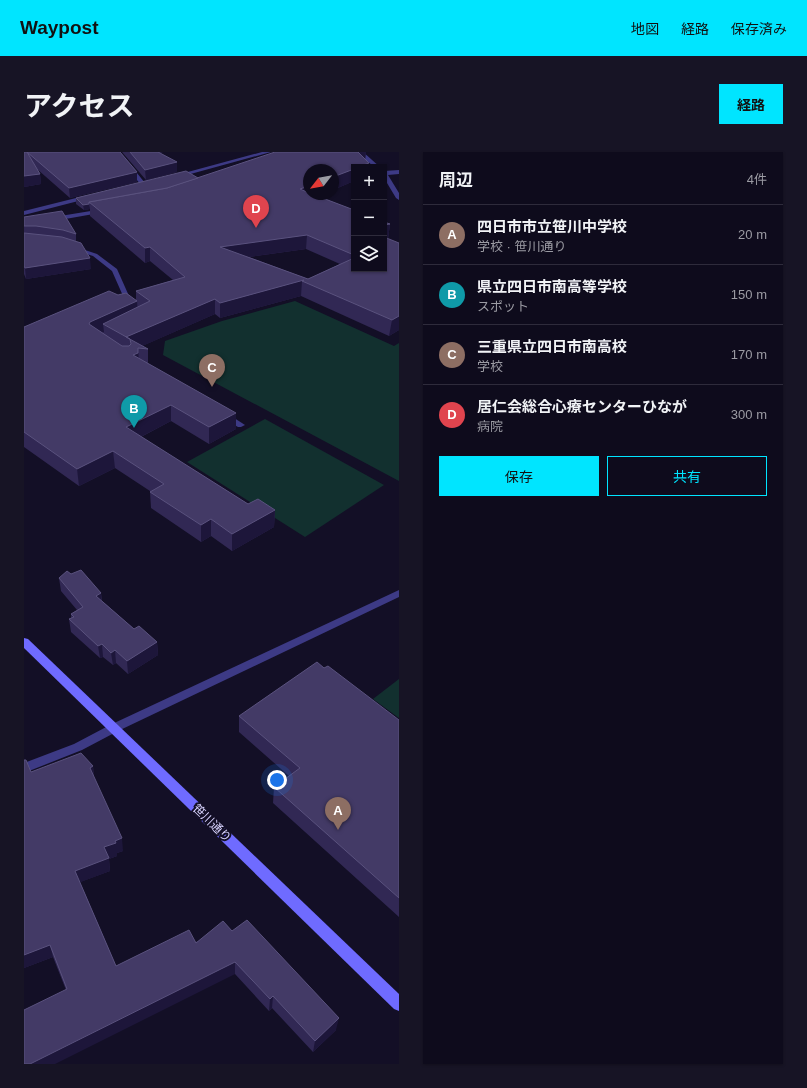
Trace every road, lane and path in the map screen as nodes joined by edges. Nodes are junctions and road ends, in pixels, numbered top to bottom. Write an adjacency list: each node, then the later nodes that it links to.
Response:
1 (117, 152): 10 (street)
2 (360, 152): 4 (street)
3 (264, 153): 7 (street)
4 (374, 164)
5 (399, 172): 6 (street)
6 (387, 174)
7 (173, 177)
8 (387, 179): 13 (street)
9 (150, 182): 10 (street)
10 (142, 184): 11 (street)
11 (135, 186)
12 (98, 195): 15 (street)
13 (399, 198)
14 (110, 209): 16 (street)
15 (24, 213)
16 (48, 220)
17 (64, 244): 18 (street)
18 (136, 310)
19 (215, 410): 20 (street)
20 (241, 425)
21 (399, 592): 23 (street)
22 (24, 642): 23 (street, 笹川通り)
23 (114, 728): 24 (street); 25 (street, 笹川通り)
24 (24, 768)
25 (399, 1004)

